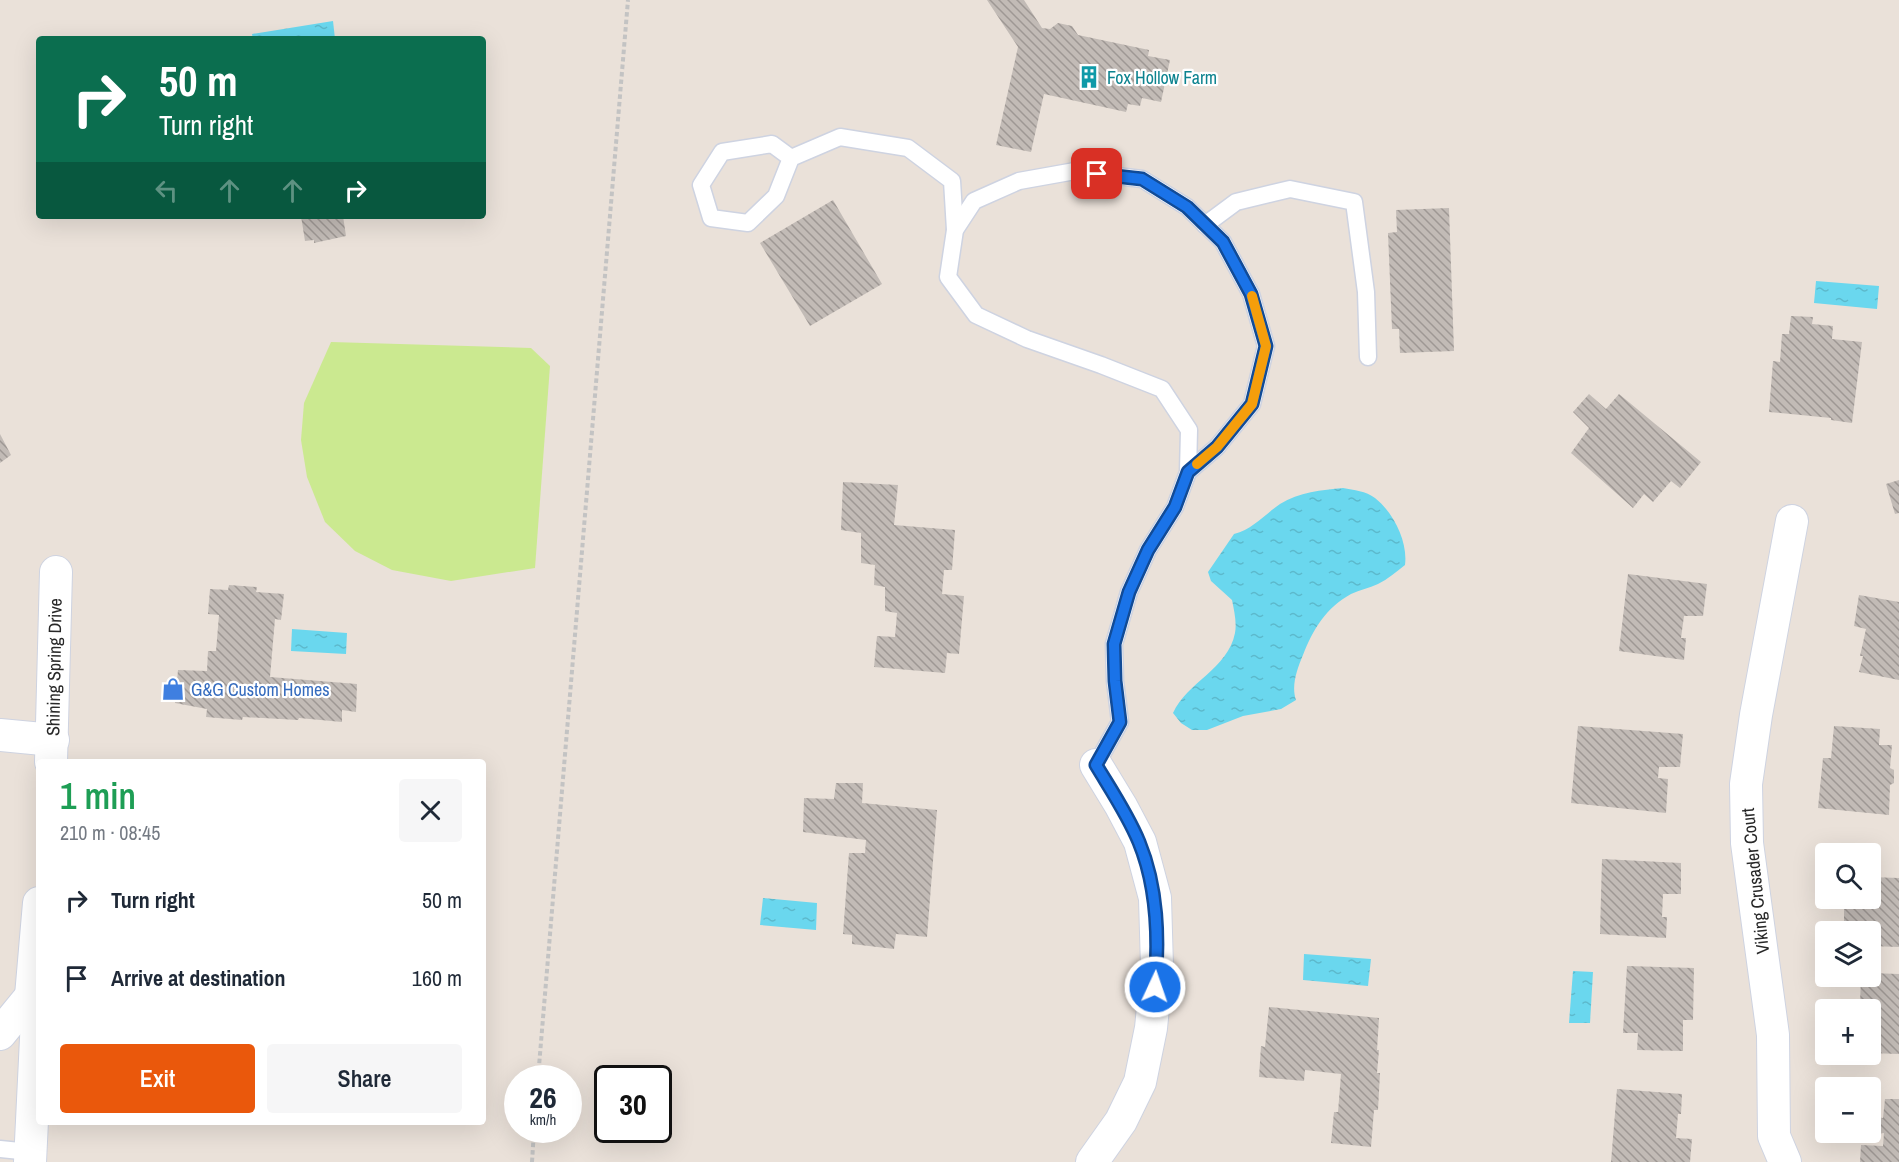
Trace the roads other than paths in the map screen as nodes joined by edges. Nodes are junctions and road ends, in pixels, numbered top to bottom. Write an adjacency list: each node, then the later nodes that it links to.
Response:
1 (791, 158): 1 (lane); 3 (lane)
2 (1205, 225): 3 (lane); 4 (lane); 5 (lane)
3 (955, 230): 5 (lane)
4 (1368, 357)
5 (1188, 472): 10 (lane)
6 (1792, 521): 17 (street, Viking Crusader Court)
7 (56, 572): 9 (street, Shining Spring Drive)
8 (0, 735): 9 (street)
9 (52, 751)
10 (1096, 765): 18 (street)
11 (36, 938): 12 (street)
12 (31, 996): 13 (street); 15 (street)
13 (36, 1014)
14 (36, 1026): 16 (street)
15 (0, 1035)
16 (20, 1154)
17 (1772, 1154)
18 (1092, 1162)

